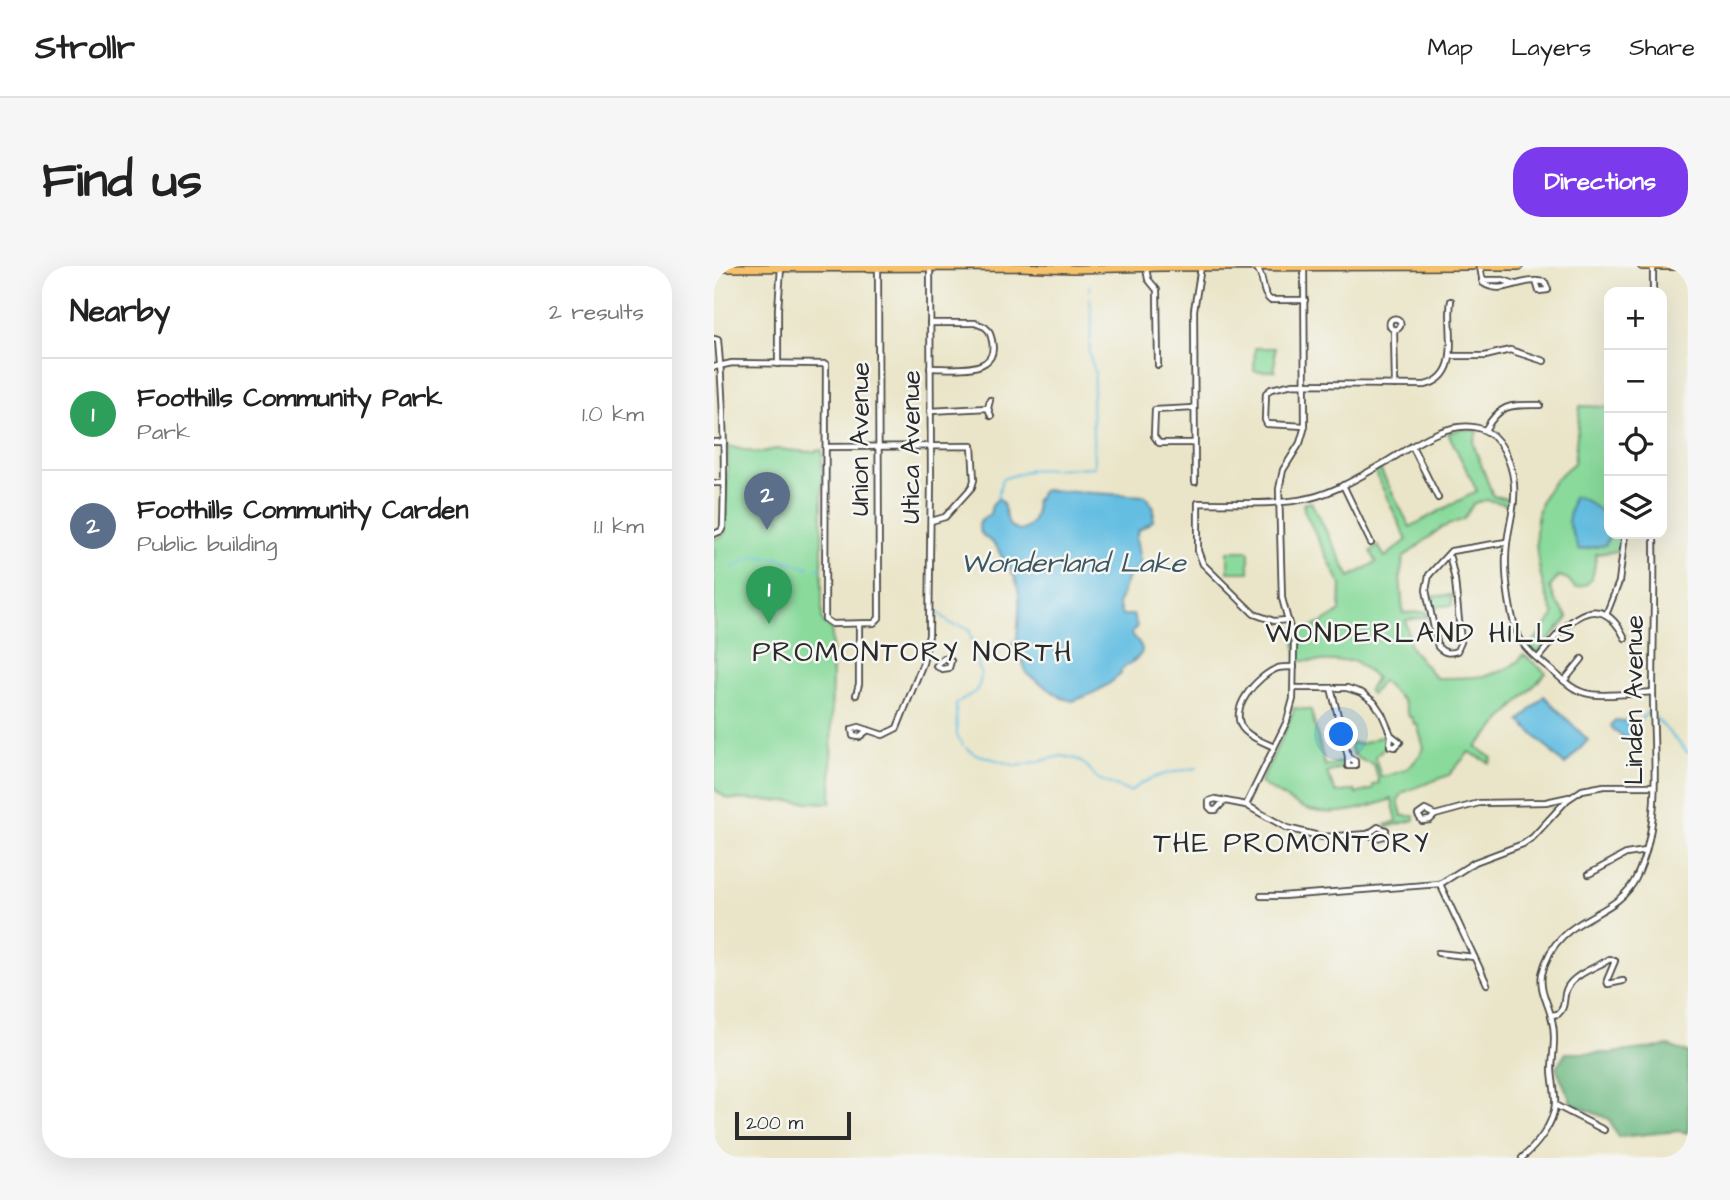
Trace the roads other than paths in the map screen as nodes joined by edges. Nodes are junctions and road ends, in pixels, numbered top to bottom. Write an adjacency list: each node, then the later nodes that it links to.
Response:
1 (1201, 266): 12 (main road); 13 (main road); 40 (street)
2 (1273, 266): 13 (main road); 14 (main road); 19 (street)
3 (1472, 266): 14 (main road)
4 (1480, 266): 5 (main road); 20 (street)
5 (1519, 266)
6 (1642, 266): 7 (main road)
7 (1653, 266): 8 (main road); 21 (street)
8 (1688, 266)
9 (895, 267): 17 (main road); 18 (main road)
10 (972, 267): 11 (main road); 18 (main road)
11 (1024, 267): 12 (main road)
12 (1146, 267): 30 (street)
13 (1256, 267): 19 (street)
14 (1304, 267): 22 (street)
15 (714, 268): 16 (main road)
16 (781, 268): 17 (main road); 29 (street)
17 (878, 268): 51 (street, Union Avenue)
18 (930, 268): 24 (street, Utica Avenue)
19 (1264, 278): 22 (street)
20 (1535, 281)
21 (1653, 287)
22 (1305, 300): 33 (street)
23 (1451, 300): 27 (street)
24 (930, 323): 32 (street, Utica Avenue); 32 (street)
25 (1394, 330): 34 (street)
26 (714, 339): 31 (street)
27 (1450, 356): 28 (street); 34 (street)
28 (1544, 361)
29 (778, 364): 31 (street); 50 (street)
30 (1158, 365)
31 (717, 366): 37 (street)
32 (930, 368): 41 (street, Utica Avenue)
33 (1306, 384): 34 (street); 43 (street); 43 (street)
34 (1395, 386)
35 (990, 400): 39 (street)
36 (714, 403): 37 (street)
37 (723, 403): 46 (street)
38 (1540, 405): 44 (street)
39 (988, 408): 41 (street); 42 (street)
40 (1194, 408): 47 (street); 47 (street)
41 (930, 411): 48 (street, Utica Avenue)
42 (991, 416)
43 (1305, 426): 57 (street)
44 (1485, 430): 49 (street); 62 (street)
45 (714, 442): 46 (street)
46 (724, 442): 54 (street)
47 (1195, 443): 53 (street)
48 (931, 446): 51 (street); 58 (street, Utica Avenue); 58 (street)
49 (1412, 446): 55 (street); 56 (street)
50 (826, 447): 51 (street); 69 (street)
51 (879, 447): 69 (street, Union Avenue)
52 (714, 482): 54 (street)
53 (1195, 482)
54 (724, 483): 59 (street)
55 (1343, 485): 57 (street); 63 (street)
56 (1438, 498)
57 (1279, 501): 68 (street); 68 (street)
58 (931, 521): 73 (street, Utica Avenue)
59 (714, 534)
60 (1625, 539): 67 (street)
61 (1654, 539): 79 (street, Linden Avenue)
62 (1507, 542): 64 (street); 71 (street)
63 (1371, 543)
64 (1462, 549): 65 (street); 66 (street)
65 (1450, 558): 66 (street); 66 (street)
66 (1441, 561)
67 (1606, 615): 70 (street); 71 (street)
68 (1288, 620): 75 (street)
69 (859, 625): 80 (street)
70 (1625, 638)
71 (1538, 658): 76 (street)
72 (1582, 659): 76 (street)
73 (923, 663): 74 (street); 81 (street)
74 (936, 666)
75 (1294, 667): 77 (street); 83 (street)
76 (1564, 681): 79 (street)
77 (1294, 688): 78 (street); 83 (street)
78 (1331, 688): 82 (street); 84 (street)
79 (1653, 692): 85 (street, Linden Avenue)
80 (856, 695)
81 (868, 730)
82 (1391, 735)
83 (1274, 747): 88 (street)
84 (1348, 757)
85 (1653, 786): 86 (street); 91 (street, Linden Avenue)
86 (1570, 797): 89 (street); 93 (street)
87 (1224, 802): 88 (street)
88 (1246, 805): 90 (street)
89 (1435, 815)
90 (1368, 834)
91 (1646, 852): 92 (street); 99 (street, Linden Avenue)
92 (1589, 874)
93 (1440, 884): 94 (street); 96 (street)
94 (1261, 896)
95 (1438, 953): 96 (street)
96 (1474, 957): 98 (street)
97 (1623, 981): 99 (street)
98 (1486, 984)
99 (1551, 1015): 100 (street, Linden Avenue)
100 (1555, 1105): 101 (street); 102 (street)
101 (1604, 1130)
102 (1522, 1158)

